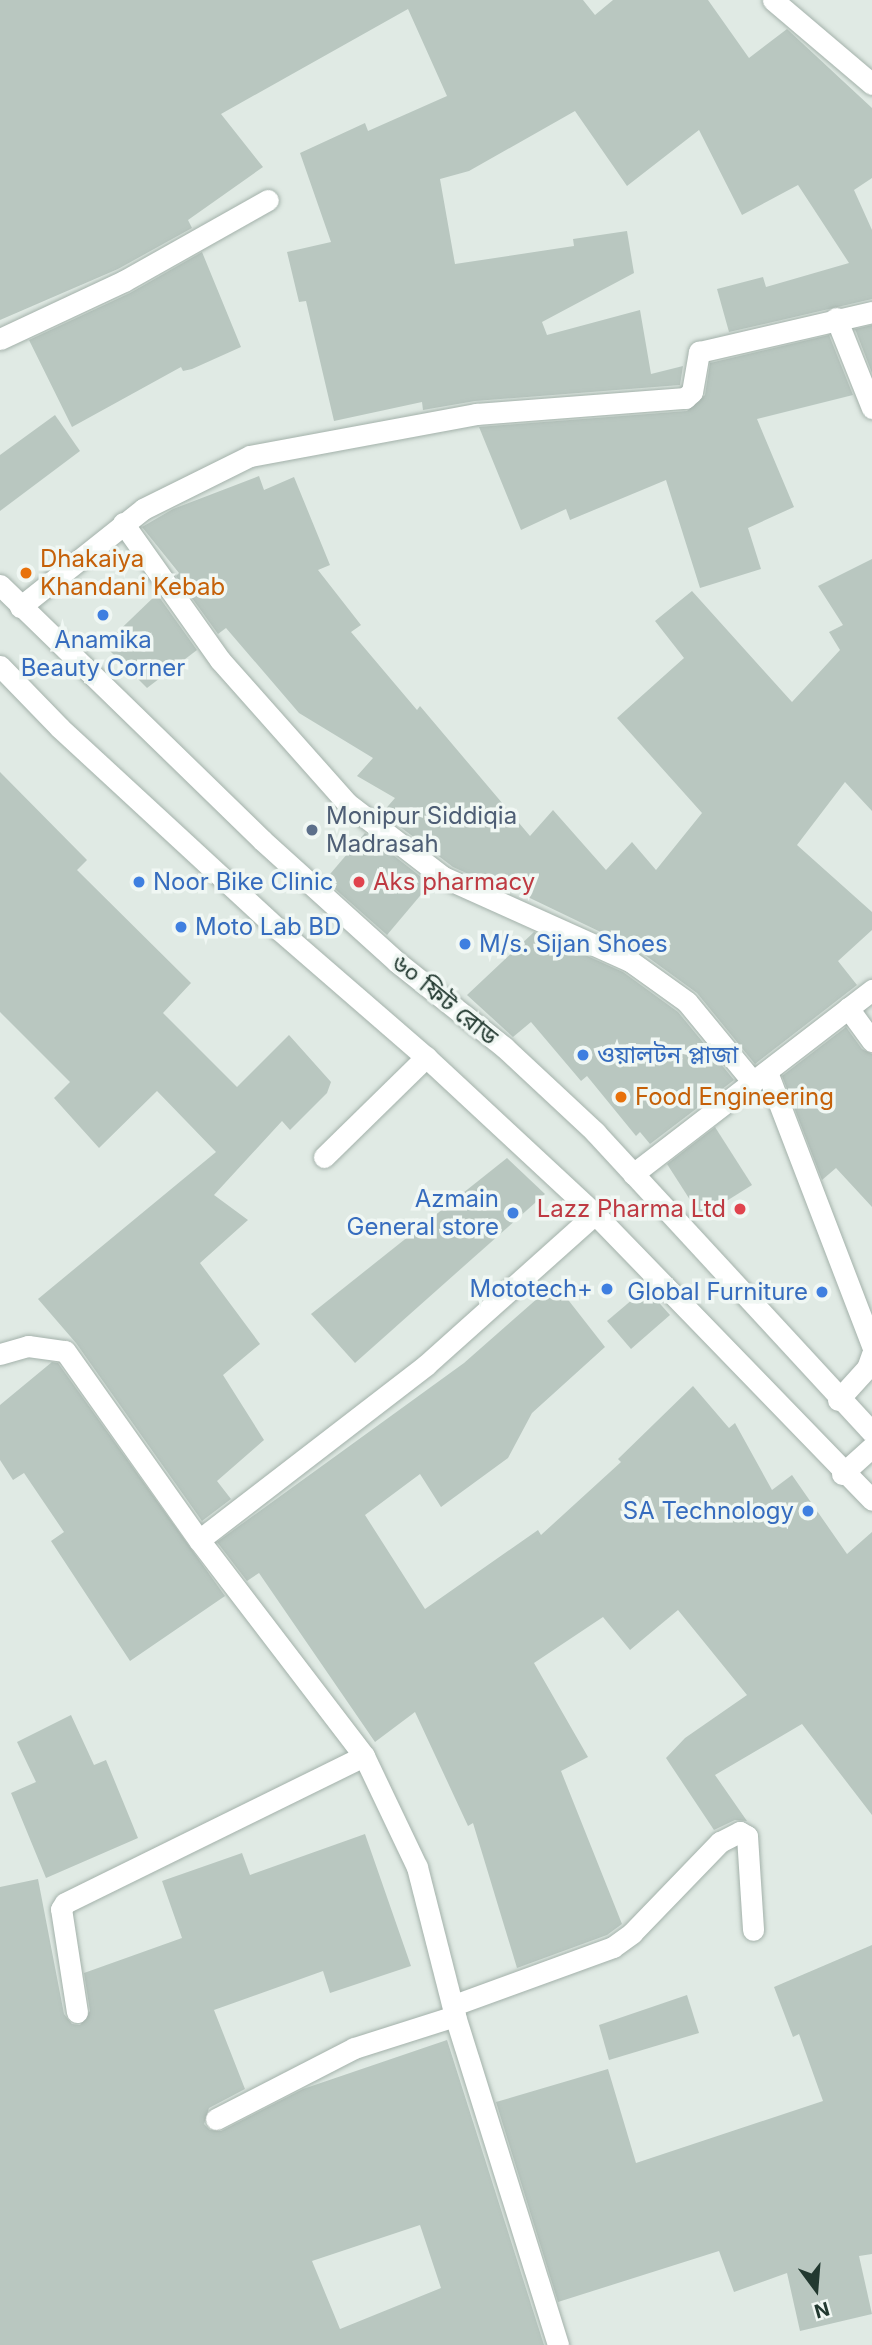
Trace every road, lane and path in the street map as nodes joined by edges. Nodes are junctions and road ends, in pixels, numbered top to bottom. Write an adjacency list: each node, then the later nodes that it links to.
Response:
1 (773, 0): 2 (street)
2 (872, 84)
3 (268, 200): 6 (street)
4 (872, 313): 5 (street)
5 (836, 318): 7 (street); 8 (street)
6 (0, 339)
7 (872, 408)
8 (123, 523): 10 (street); 16 (street)
9 (0, 585): 10 (street, ৬০ ফিট রোড)
10 (20, 607): 18 (street, ৬০ ফিট রোড)
11 (0, 666): 15 (street)
12 (872, 990): 13 (street)
13 (848, 1009): 14 (street); 16 (street)
14 (872, 1041)
15 (426, 1057): 17 (street); 19 (street)
16 (760, 1077): 18 (street); 20 (street)
17 (324, 1157)
18 (632, 1174): 23 (street, ৬০ ফিট রোড)
19 (595, 1214): 26 (street); 28 (street)
20 (872, 1346)
21 (0, 1354): 28 (street)
22 (872, 1354): 23 (street)
23 (838, 1400): 24 (street, ৬০ ফিট রোড)
24 (872, 1432)
25 (872, 1447): 26 (street)
26 (842, 1474): 27 (street)
27 (872, 1500)
28 (200, 1540): 29 (street)
29 (364, 1756): 31 (street); 32 (street)
30 (752, 1930): 31 (street)
31 (455, 2011): 33 (street); 34 (street)
32 (77, 2012)
33 (216, 2119)
34 (558, 2345)

